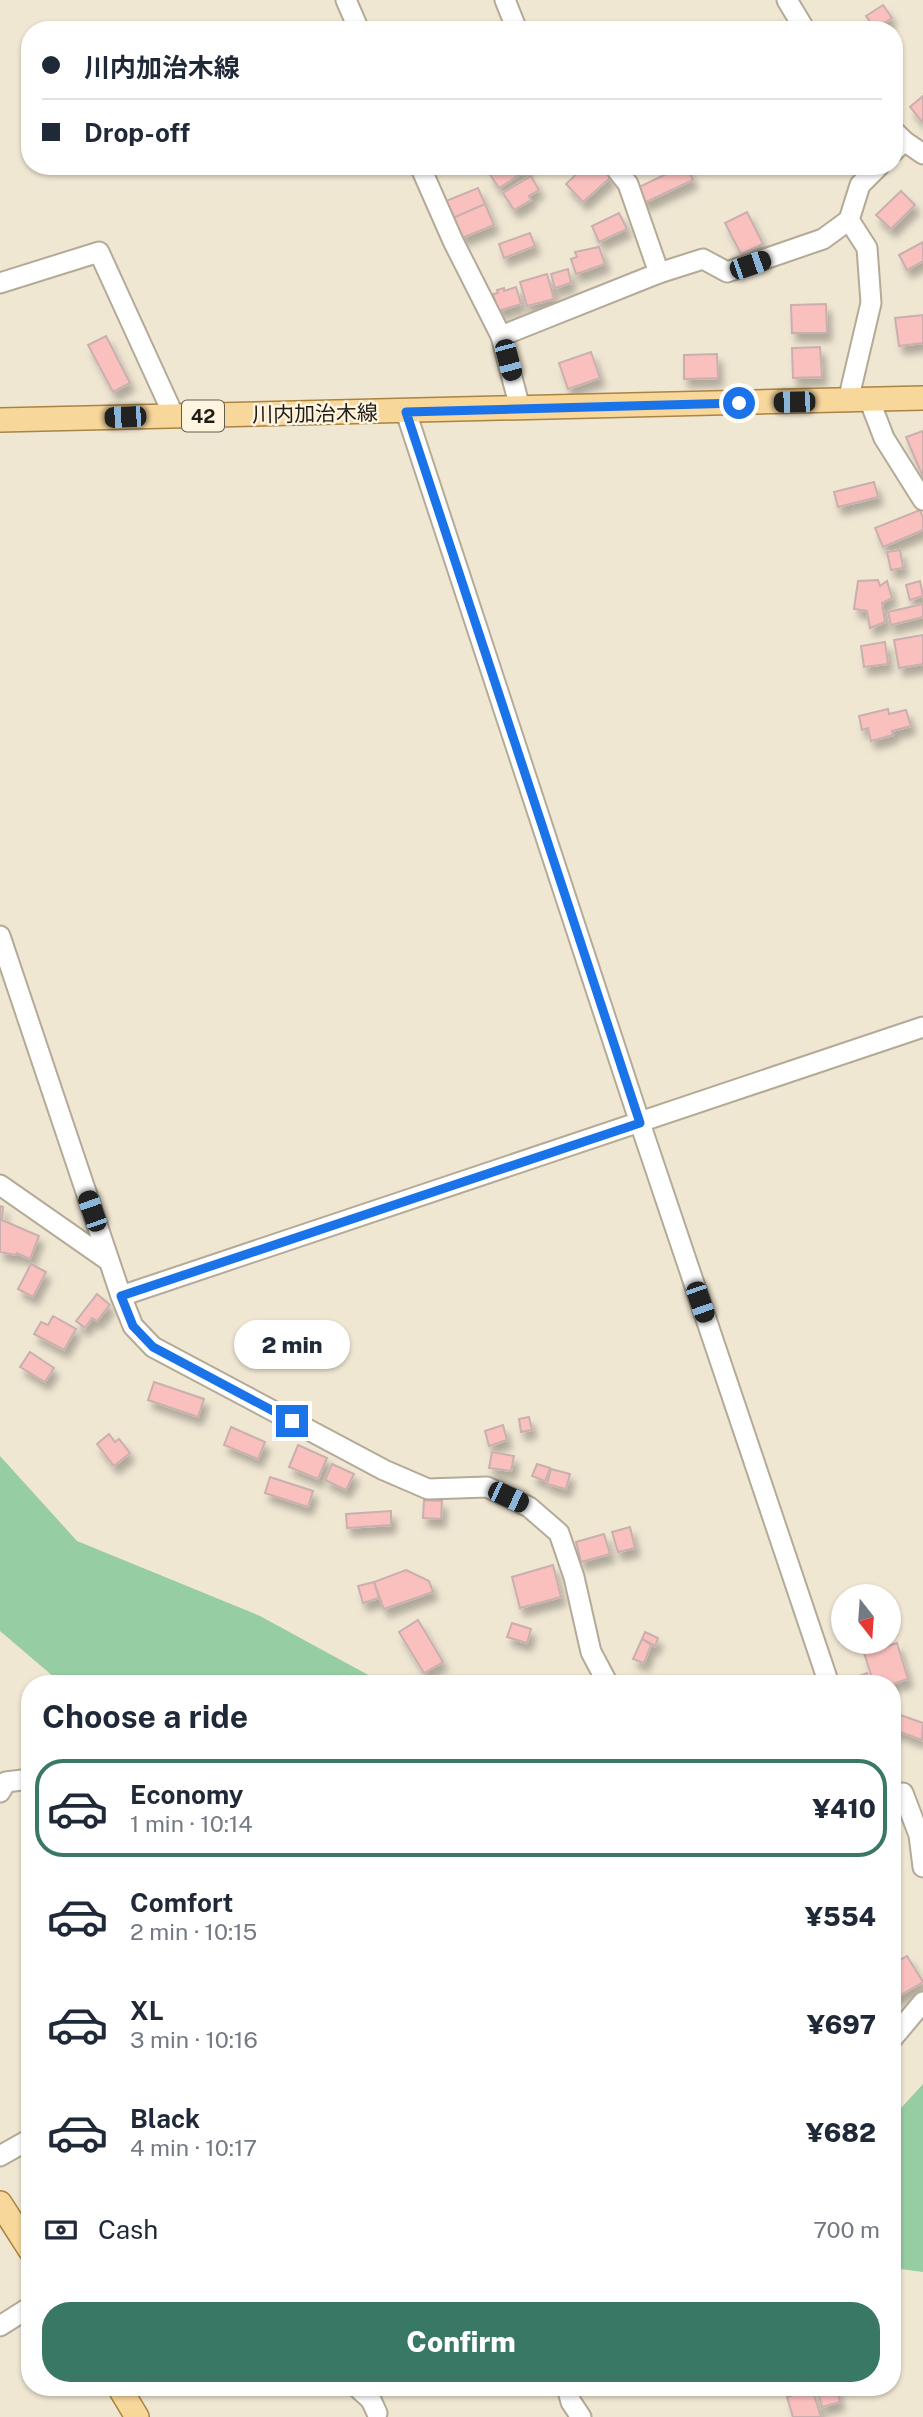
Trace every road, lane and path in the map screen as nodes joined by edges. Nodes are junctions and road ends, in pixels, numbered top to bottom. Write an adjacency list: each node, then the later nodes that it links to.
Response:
1 (346, 0): 4 (street)
2 (505, 0): 5 (street)
3 (786, 0): 6 (street)
4 (355, 21)
5 (513, 21)
6 (799, 21)
7 (903, 144): 8 (street)
8 (923, 154)
9 (424, 175): 15 (street)
10 (621, 175): 13 (street)
11 (870, 175): 12 (street)
12 (849, 219): 13 (street); 17 (street)
13 (659, 273): 15 (street)
14 (0, 284): 20 (street)
15 (501, 336): 18 (street)
16 (923, 398): 17 (main road, 川内加治木線 / 42)
17 (859, 400): 18 (main road, 川内加治木線 / 42); 22 (street)
18 (520, 408): 19 (main road, 川内加治木線 / 42)
19 (406, 412): 20 (main road, 川内加治木線 / 42); 25 (street)
20 (174, 416): 21 (main road, 川内加治木線 / 42)
21 (0, 420)
22 (923, 500)
23 (0, 936): 27 (street)
24 (923, 1027): 25 (street)
25 (640, 1123): 28 (street); 30 (street)
26 (0, 1185): 27 (street)
27 (109, 1261): 28 (street)
28 (121, 1296): 29 (street)
29 (603, 1675)
30 (826, 1675)
31 (21, 1780): 32 (street)
32 (0, 1792)
33 (906, 1794): 34 (street)
34 (923, 1867)
35 (923, 2002): 36 (street)
36 (901, 2028)
37 (21, 2144): 38 (street)
38 (0, 2156)
39 (0, 2203): 40 (main road)
40 (21, 2236)
41 (21, 2313): 42 (street)
42 (0, 2326)
43 (124, 2396): 47 (main road)
44 (367, 2396): 46 (street)
45 (569, 2396): 48 (street)
46 (377, 2413)
47 (137, 2417)
48 (581, 2417)

